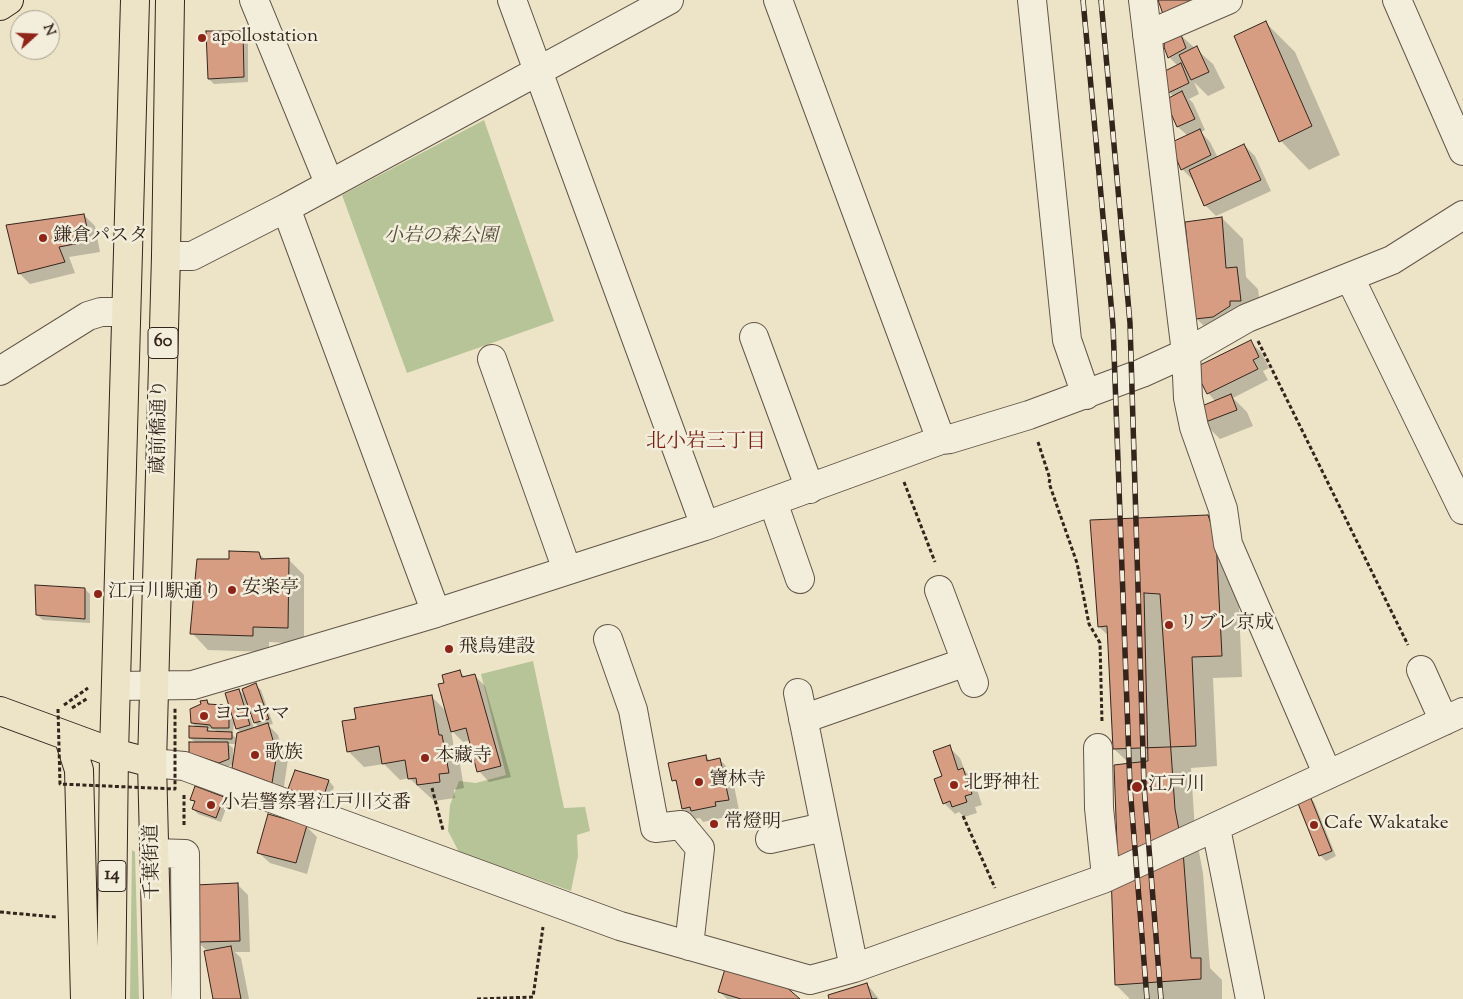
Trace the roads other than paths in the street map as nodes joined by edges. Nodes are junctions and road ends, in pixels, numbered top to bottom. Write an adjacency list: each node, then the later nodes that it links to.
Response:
1 (9, 0): 12 (main road)
2 (135, 0): 21 (main road, 蔵前橋通り / 60)
3 (170, 0): 19 (main road, 蔵前橋通り / 60)
4 (254, 0): 16 (street)
5 (512, 0): 14 (street)
6 (669, 0): 14 (street)
7 (778, 0): 27 (street)
8 (1032, 0): 26 (street)
9 (1143, 0): 13 (street)
10 (1228, 0): 13 (street)
11 (1397, 0): 15 (street)
12 (0, 6)
13 (1147, 35): 23 (street)
14 (537, 72): 16 (street); 31 (street)
15 (1463, 151)
16 (329, 183): 17 (street)
17 (286, 208): 19 (street); 35 (street)
18 (1463, 215): 20 (street)
19 (166, 256): 39 (main road, 蔵前橋通り / 60)
20 (1350, 278): 23 (street); 30 (street)
21 (126, 312): 25 (street); 38 (main road, 蔵前橋通り / 60)
22 (754, 337): 28 (street)
23 (1186, 353): 26 (street); 46 (street)
24 (492, 359): 32 (street)
25 (0, 371)
26 (1086, 395): 27 (street)
27 (941, 440): 28 (street)
28 (810, 488): 29 (street)
29 (773, 502): 31 (street); 33 (street)
30 (1463, 510)
31 (705, 526): 32 (street)
32 (567, 570): 35 (street)
33 (800, 579)
34 (939, 590): 47 (street)
35 (436, 613): 39 (street)
36 (608, 639): 52 (street)
37 (1421, 670): 41 (street)
38 (116, 686): 39 (street); 44 (main road, 蔵前橋通り / 60)
39 (155, 686): 45 (main road, 蔵前橋通り / 60)
40 (0, 711): 42 (main road)
41 (1454, 716): 46 (street)
42 (68, 723): 44 (main road); 55 (main road)
43 (1098, 748): 51 (street)
44 (114, 753): 45 (main road); 56 (main road, 14)
45 (152, 763): 50 (main road, 千葉街道); 52 (street)
46 (1327, 773): 48 (street)
47 (824, 827): 49 (street); 53 (street)
48 (1216, 828): 51 (street); 59 (street)
49 (770, 839)
50 (154, 853): 57 (main road, 千葉街道); 58 (street)
51 (1106, 877): 53 (street)
52 (689, 946): 54 (street)
53 (854, 968): 54 (street)
54 (812, 990)
55 (85, 999)
56 (111, 999)
57 (158, 999)
58 (186, 999)
59 (1250, 999)

